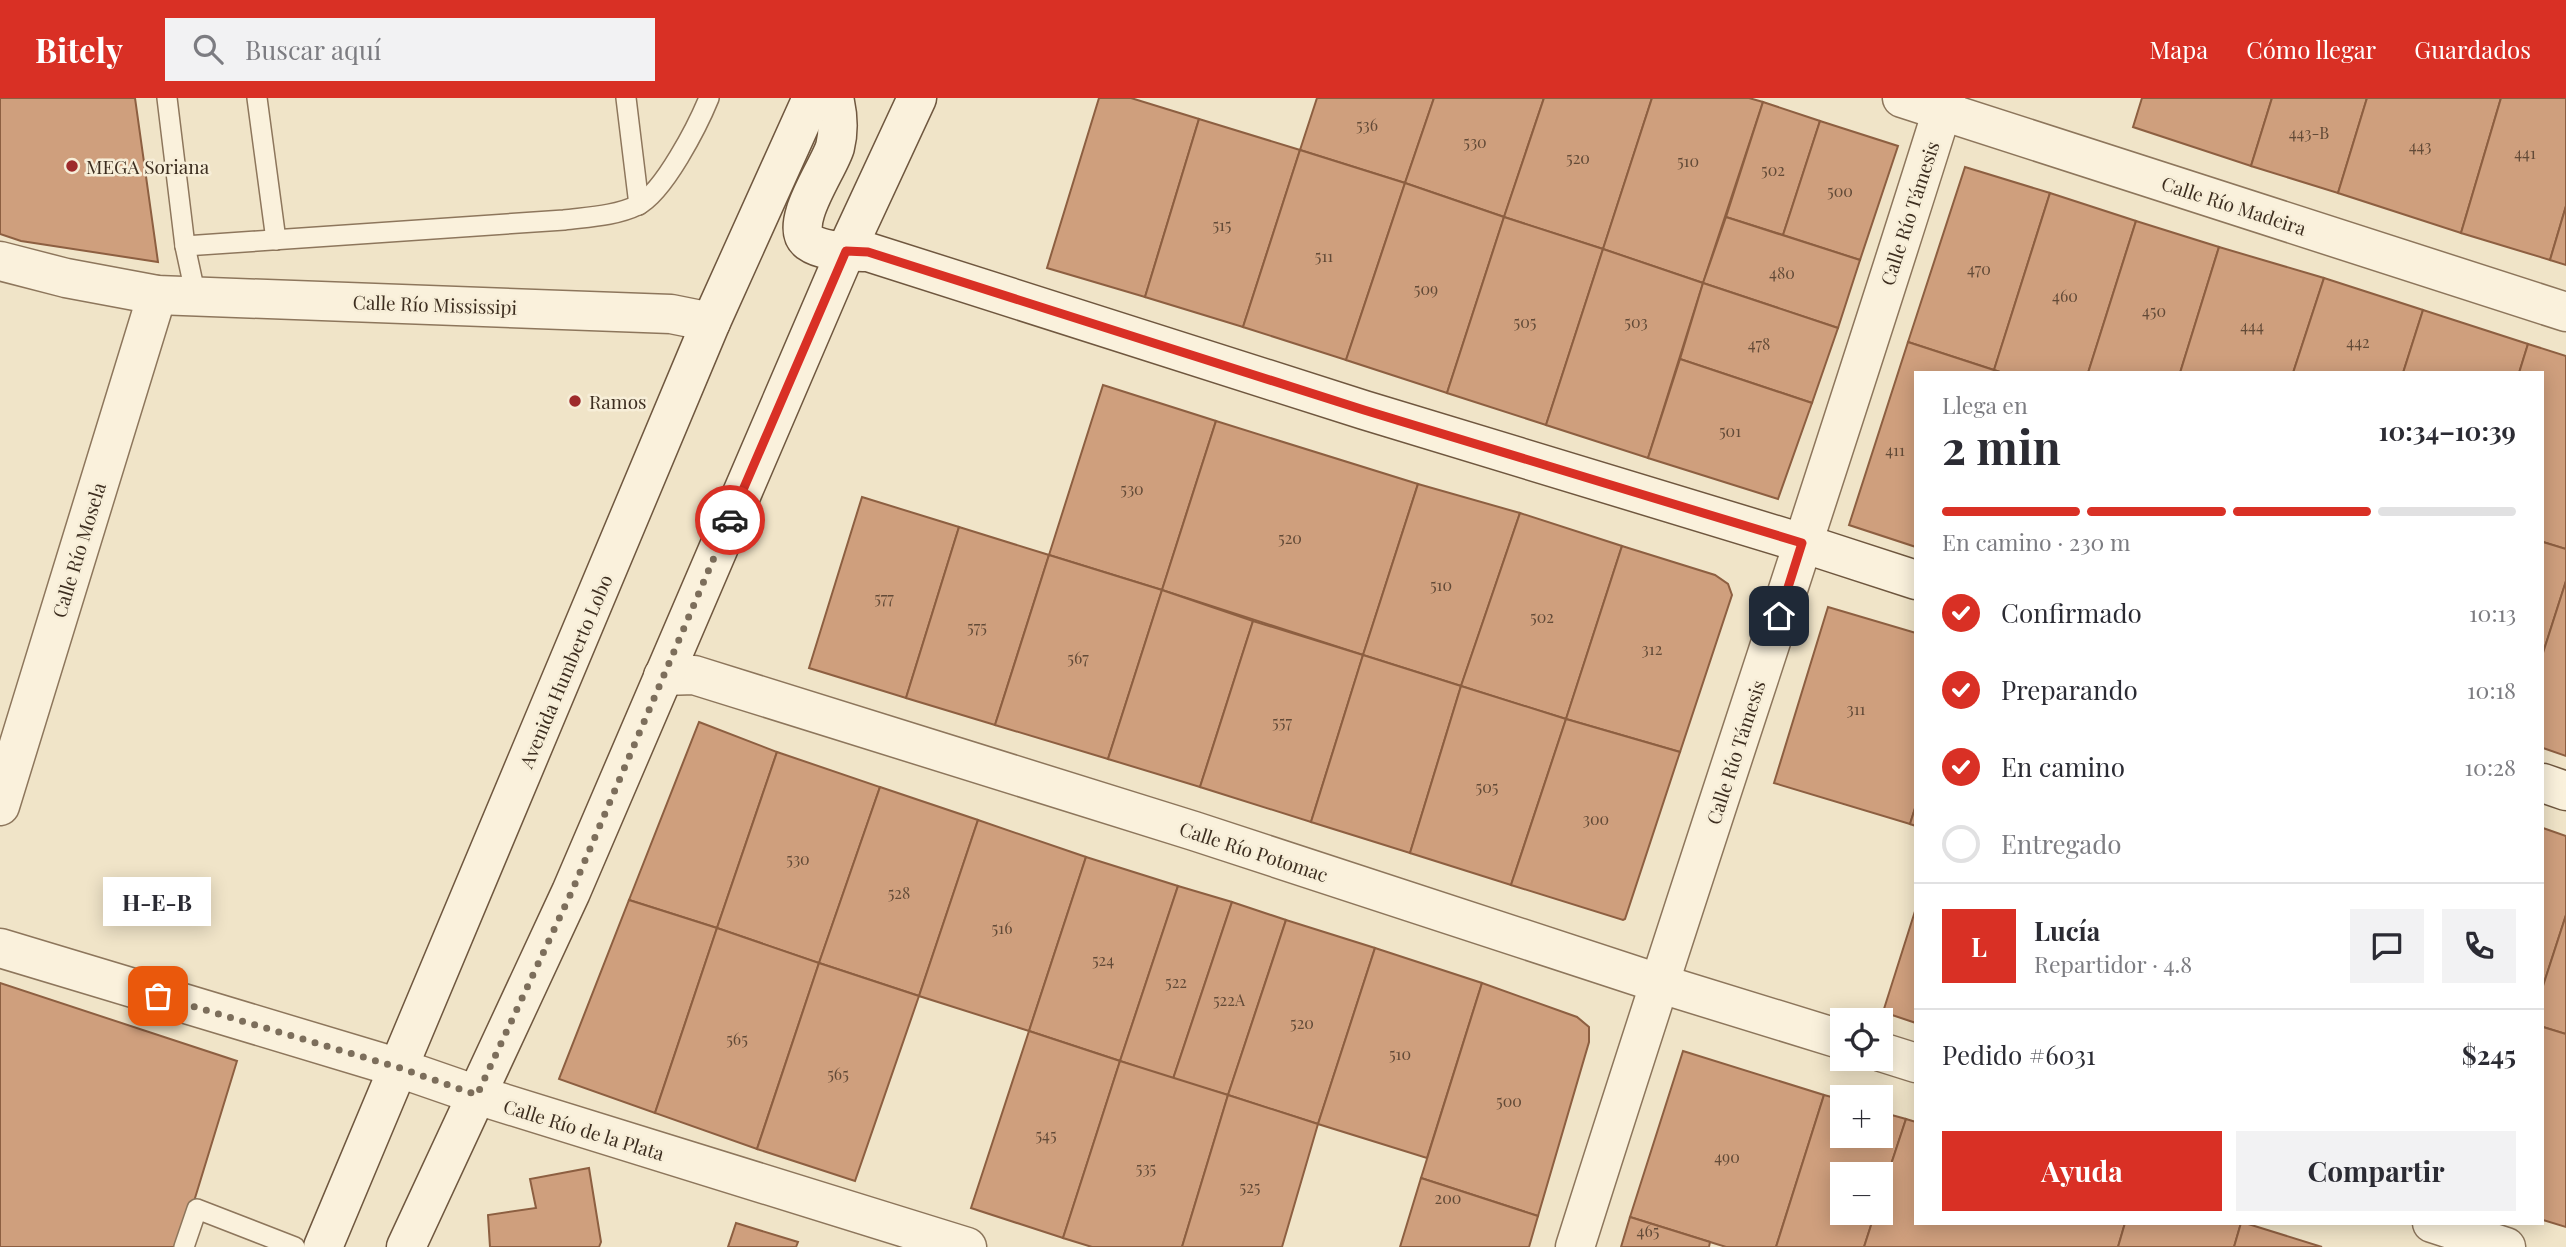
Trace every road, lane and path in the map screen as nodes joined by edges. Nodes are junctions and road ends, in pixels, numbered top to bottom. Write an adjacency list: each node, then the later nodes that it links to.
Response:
1 (167, 98): 12 (lane)
2 (257, 98): 11 (lane)
3 (626, 98): 10 (lane)
4 (709, 98): 10 (lane)
5 (812, 98): 18 (street, Avenida Humberto Lobo)
6 (834, 98): 13 (street)
7 (918, 98): 13 (street)
8 (1902, 98): 9 (street, Calle Río Madeira)
9 (1944, 104): 17 (street, Calle Río Madeira); 19 (street, Calle Río Támesis)
10 (639, 205): 11 (lane)
11 (276, 240): 12 (lane)
12 (185, 246): 16 (lane)
13 (846, 251): 19 (street); 21 (street)
14 (0, 261): 15 (street, Calle Río Mississipi)
15 (157, 295): 16 (street, Calle Río Mississipi); 24 (street, Calle Río Mosela)
16 (196, 297): 18 (street, Calle Río Mississipi)
17 (2566, 312)
18 (711, 322): 30 (street, Avenida Humberto Lobo)
19 (1802, 543): 20 (street); 26 (street, Calle Río Támesis)
20 (1914, 579)
21 (663, 676): 26 (street, Calle Río Potomac); 31 (street)
22 (2544, 783): 23 (street)
23 (2566, 791)
24 (0, 806)
25 (0, 948): 30 (street, Calle Río de la Plata)
26 (1658, 983): 27 (street, Calle Río Potomac); 38 (street, Calle Río Támesis)
27 (1830, 1036)
28 (1893, 1056): 29 (street)
29 (1914, 1062)
30 (400, 1068): 31 (street, Calle Río de la Plata); 35 (street, Avenida Humberto Lobo)
31 (477, 1095): 36 (street); 37 (street, Calle Río de la Plata)
32 (2438, 1225): 39 (street)
33 (184, 1247): 34 (lane)
34 (295, 1247)
35 (323, 1247)
36 (405, 1247)
37 (967, 1247)
38 (1575, 1247)
39 (2505, 1247)

